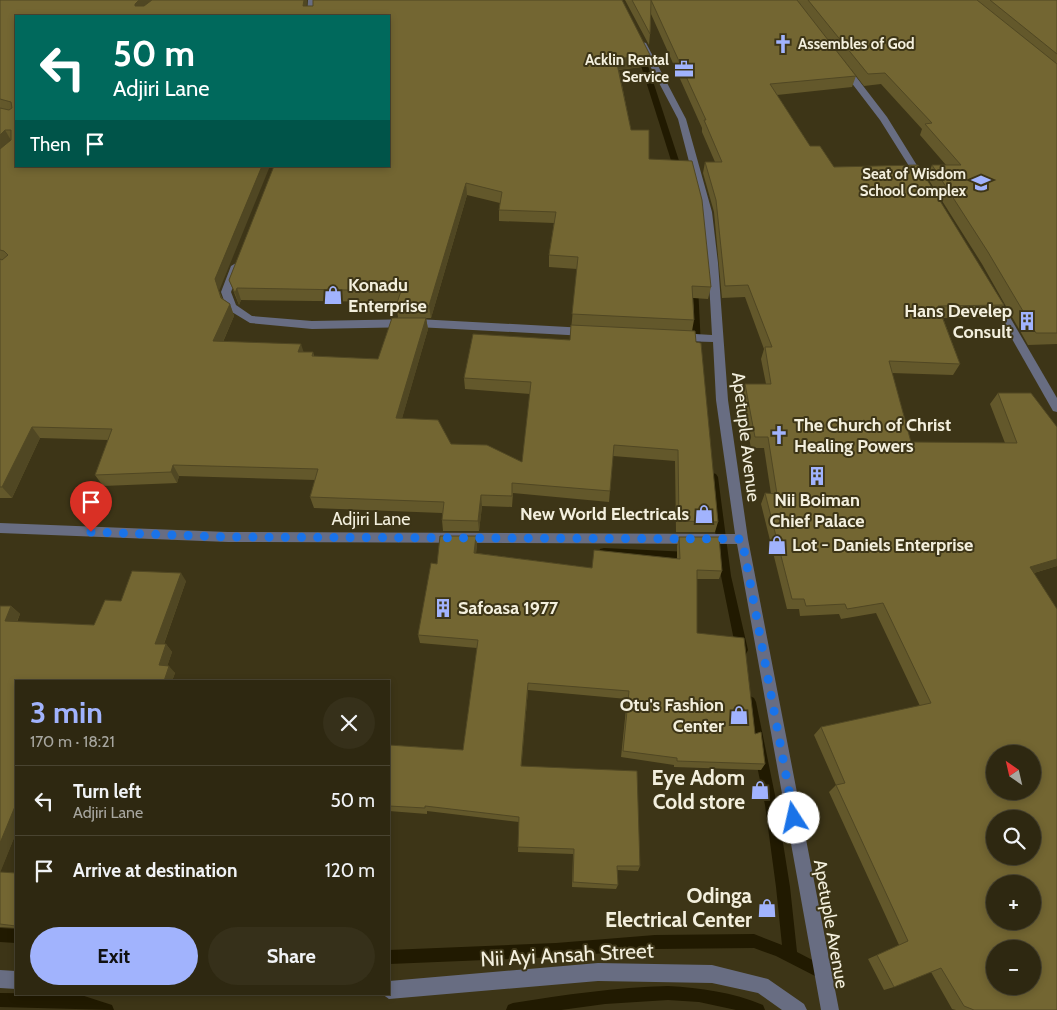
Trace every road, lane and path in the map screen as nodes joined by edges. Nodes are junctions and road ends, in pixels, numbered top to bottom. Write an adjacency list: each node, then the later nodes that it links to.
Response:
1 (311, 0): 2 (street)
2 (311, 15)
3 (638, 34): 10 (street, Apetuple Avenue)
4 (836, 57): 5 (street)
5 (930, 192)
6 (242, 252): 8 (street)
7 (990, 290): 11 (street)
8 (601, 333)
9 (669, 337): 10 (street)
10 (718, 339): 13 (street, Apetuple Avenue)
11 (1057, 408)
12 (0, 528): 13 (street, Adjiri Lane)
13 (742, 539): 18 (street, Apetuple Avenue)
14 (0, 979): 15 (street)
15 (15, 980)
16 (390, 990): 17 (street, Nii Ayi Ansah Street)
17 (798, 1010)
18 (830, 1010)

